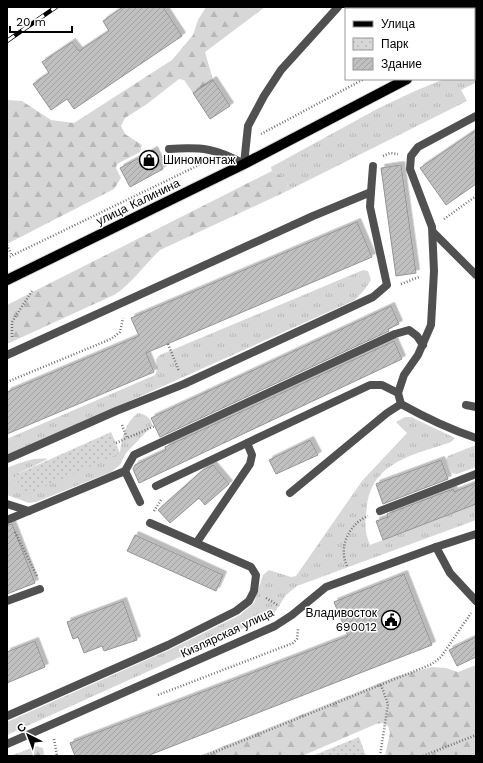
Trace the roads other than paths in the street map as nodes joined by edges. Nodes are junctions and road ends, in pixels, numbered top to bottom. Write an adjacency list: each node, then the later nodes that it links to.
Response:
1 (338, 7): 5 (street)
2 (405, 80): 5 (main road, улица Калинина)
3 (476, 116): 8 (street)
4 (169, 149): 5 (street)
5 (244, 164): 10 (main road, улица Калинина)
6 (373, 166): 7 (street)
7 (372, 192): 12 (street); 19 (street)
8 (433, 229): 9 (street); 11 (street)
9 (476, 275)
10 (7, 280)
11 (423, 345): 13 (street); 20 (street)
12 (9, 354)
13 (398, 393): 14 (street); 18 (street)
14 (401, 404): 17 (street); 23 (street)
15 (466, 405): 16 (street)
16 (476, 407)
17 (476, 438)
18 (247, 444): 22 (street); 31 (street)
19 (7, 459)
20 (125, 471): 24 (street); 26 (street)
21 (476, 474): 27 (street)
22 (156, 486)
23 (290, 493)
24 (140, 502)
25 (7, 504): 26 (street)
26 (29, 511): 28 (street)
27 (380, 511)
28 (8, 519)
29 (150, 523): 31 (street)
30 (476, 534): 32 (street, Кизлярская улица)
31 (197, 542): 36 (street)
32 (436, 547): 35 (street); 37 (street, Кизлярская улица)
33 (40, 589): 34 (street)
34 (7, 601)
35 (476, 601)
36 (7, 716)
37 (7, 744)

